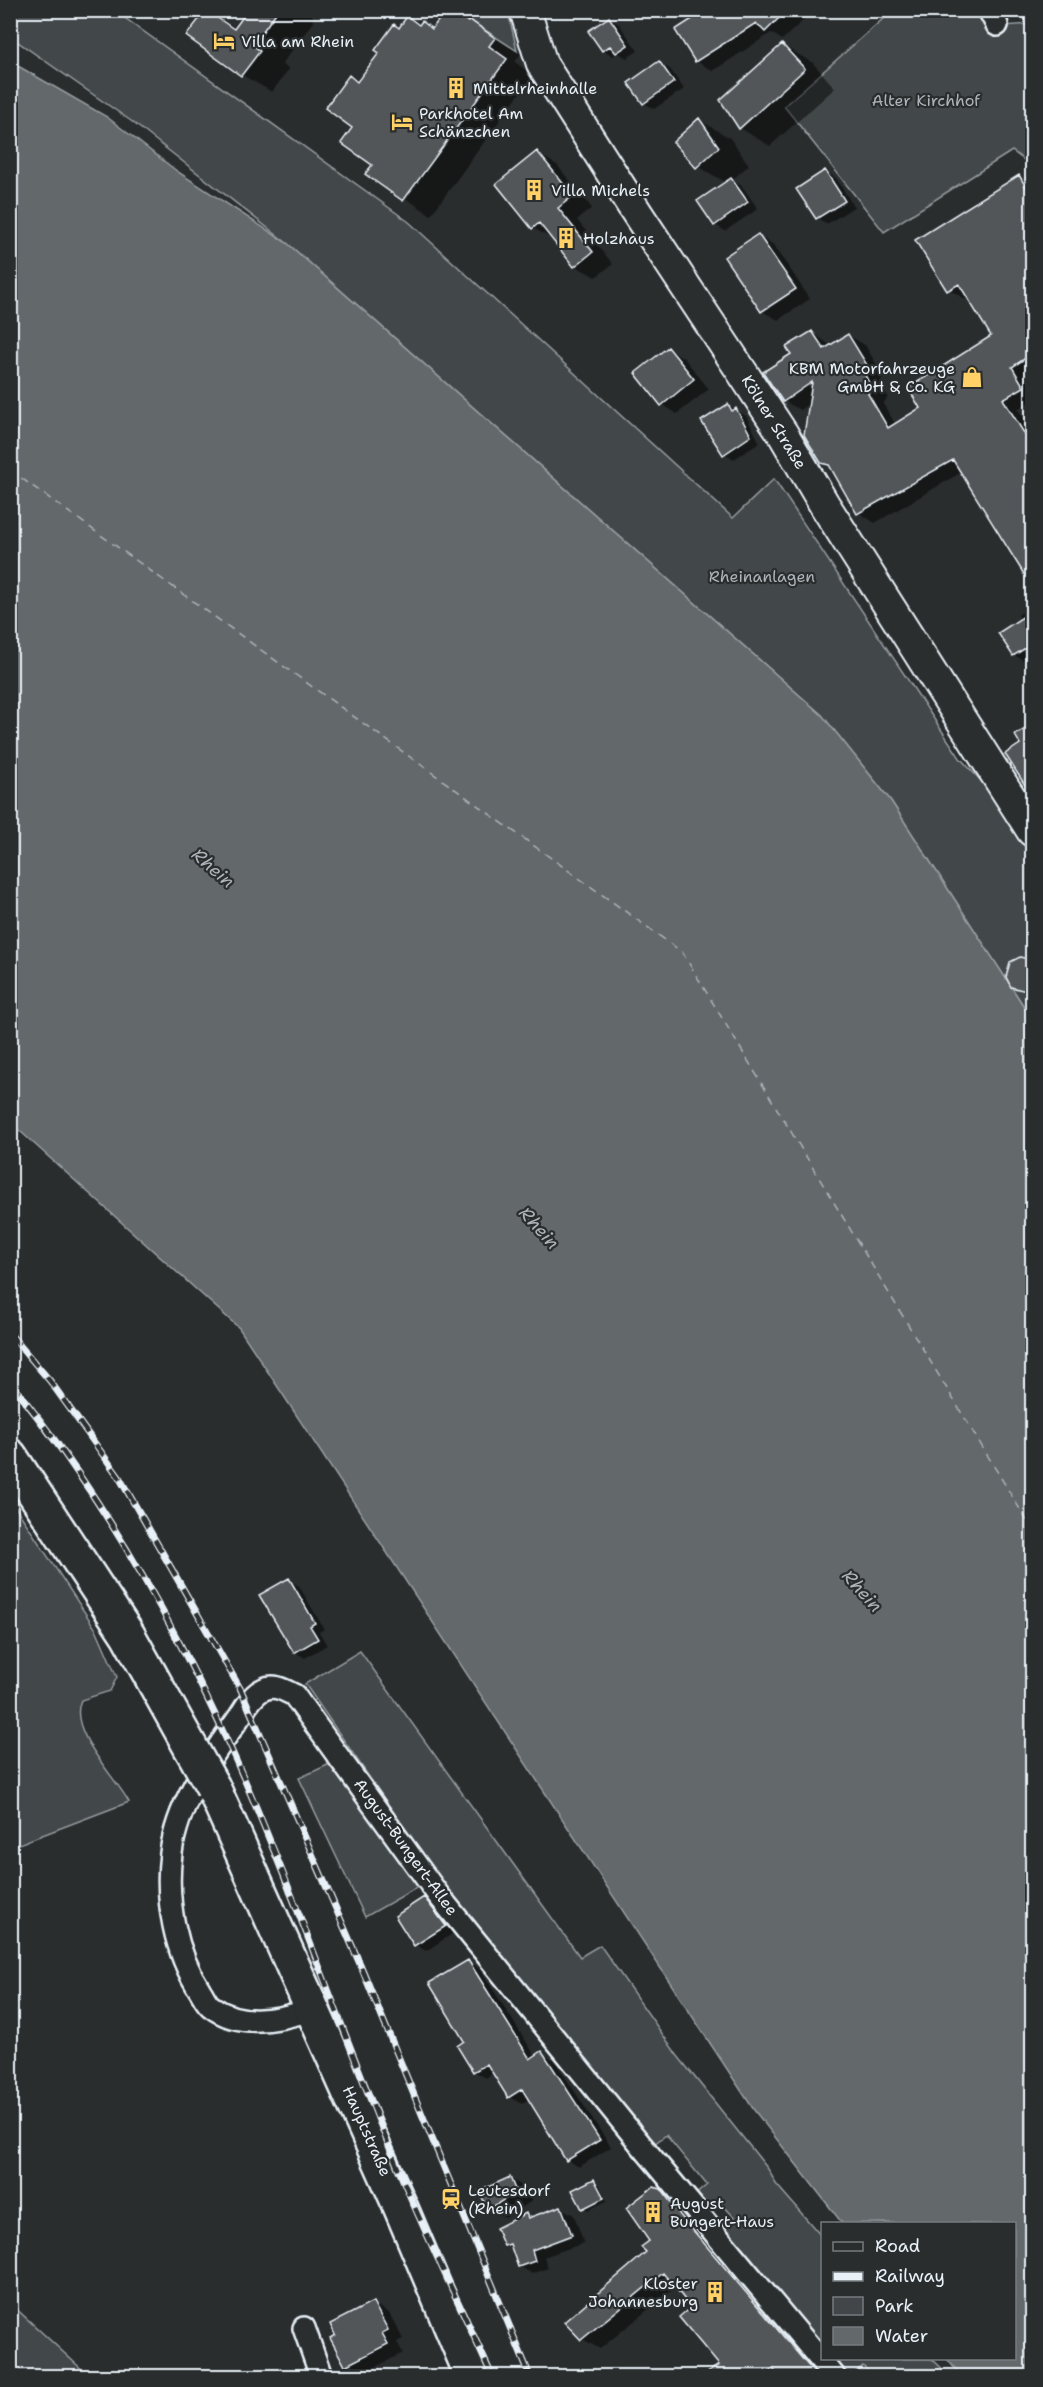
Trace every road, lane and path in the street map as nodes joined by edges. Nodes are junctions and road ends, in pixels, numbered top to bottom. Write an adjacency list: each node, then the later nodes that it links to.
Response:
1 (525, 10): 2 (street, Kölner Straße)
2 (1032, 831)
3 (10, 1456): 4 (main road, Hauptstraße, bridge)
4 (312, 2009): 7 (main road, Hauptstraße); 8 (street, August-Bungert-Allee)
5 (304, 2328): 6 (street)
6 (321, 2376)
7 (472, 2376)
8 (834, 2376)

